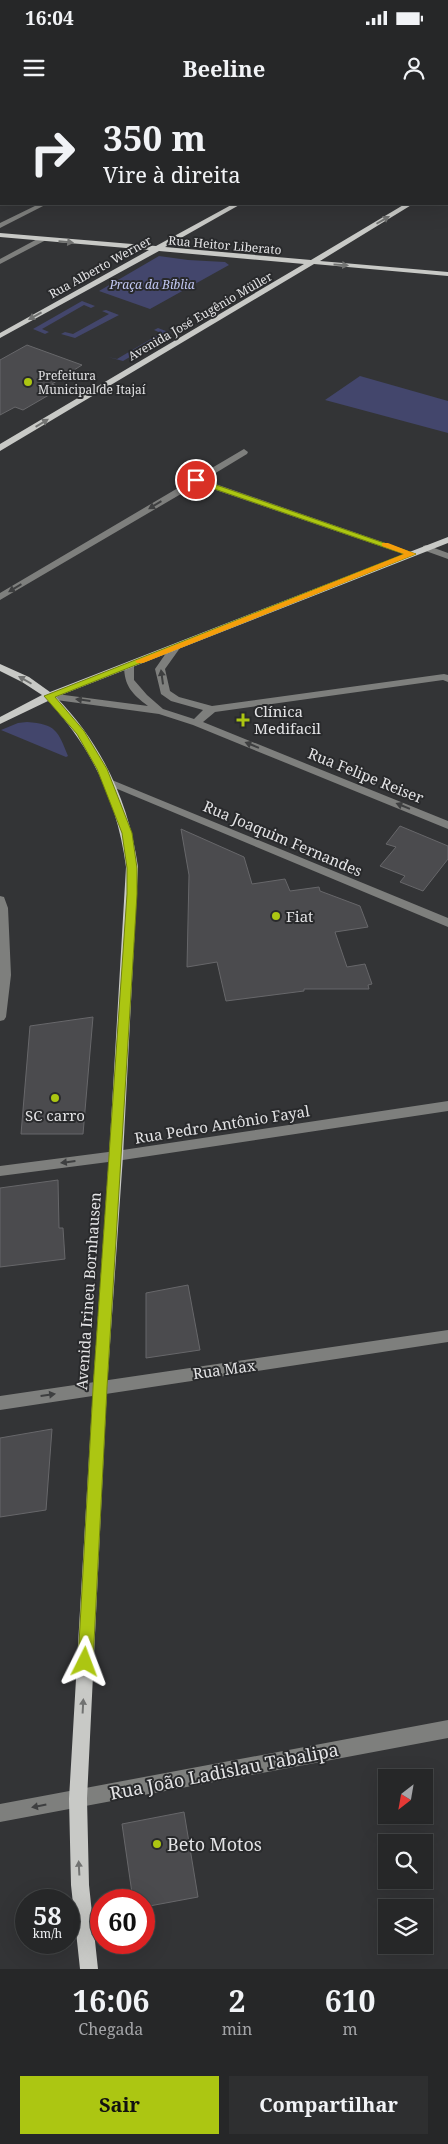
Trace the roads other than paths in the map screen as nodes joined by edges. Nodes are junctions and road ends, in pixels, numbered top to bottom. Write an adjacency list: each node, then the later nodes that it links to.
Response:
1 (42, 205): 4 (street)
2 (236, 205): 7 (main road, Rua Alberto Werner)
3 (408, 205): 9 (main road, Avenida José Eugênio Müller, one-way to 3)
4 (0, 226)
5 (0, 236): 6 (main road, Rua Heitor Liberato)
6 (44, 240): 7 (main road, Rua Heitor Liberato, one-way to 7); 8 (street)
7 (153, 250): 9 (main road, Rua Heitor Liberato); 11 (main road, Rua Alberto Werner, one-way to 11)
8 (0, 262)
9 (311, 263): 10 (main road, Rua Heitor Liberato, one-way to 10); 12 (main road, Avenida José Eugênio Müller, one-way to 9)
10 (448, 274)
11 (0, 336)
12 (0, 448)
13 (244, 452): 14 (street)
14 (196, 480): 17 (street); 19 (street, one-way to 19)
15 (448, 540): 16 (main road)
16 (426, 548): 17 (main road); 18 (street)
17 (412, 554): 20 (main road)
18 (448, 556)
19 (0, 597)
20 (175, 648): 21 (main road); 25 (street, one-way to 20)
21 (130, 665): 24 (main road); 26 (street, Rua Felipe Reiser)
22 (0, 666): 24 (main road, Avenida Irineu Bornhausen, one-way to 22)
23 (448, 679): 25 (street)
24 (49, 696): 26 (street, Rua Felipe Reiser, one-way to 24); 27 (main road); 29 (main road, Avenida Irineu Bornhausen)
25 (212, 709): 28 (street)
26 (160, 711): 28 (street, Rua Felipe Reiser)
27 (0, 721)
28 (197, 723): 30 (street, Rua Felipe Reiser, one-way to 28)
29 (107, 781): 32 (street, Rua Joaquim Fernandes); 35 (main road, Avenida Irineu Bornhausen)
30 (448, 825)
31 (0, 900): 33 (street)
32 (448, 923)
33 (0, 1017)
34 (448, 1106): 35 (street, Rua Pedro Antônio Fayal)
35 (116, 1156): 36 (street, Rua Pedro Antônio Fayal, one-way to 36); 38 (main road, Avenida Irineu Bornhausen)
36 (0, 1171)
37 (448, 1336): 38 (street, Rua Max)
38 (100, 1388): 39 (street, Rua Max, one-way to 38); 41 (main road, Avenida Irineu Bornhausen, one-way to 38)
39 (0, 1403)
40 (448, 1729): 41 (street, Rua João Ladislau Tabalipa)
41 (78, 1799): 42 (street, Rua João Ladislau Tabalipa, one-way to 42); 43 (main road, Avenida Irineu Bornhausen, one-way to 41)
42 (0, 1813)
43 (89, 1969)

